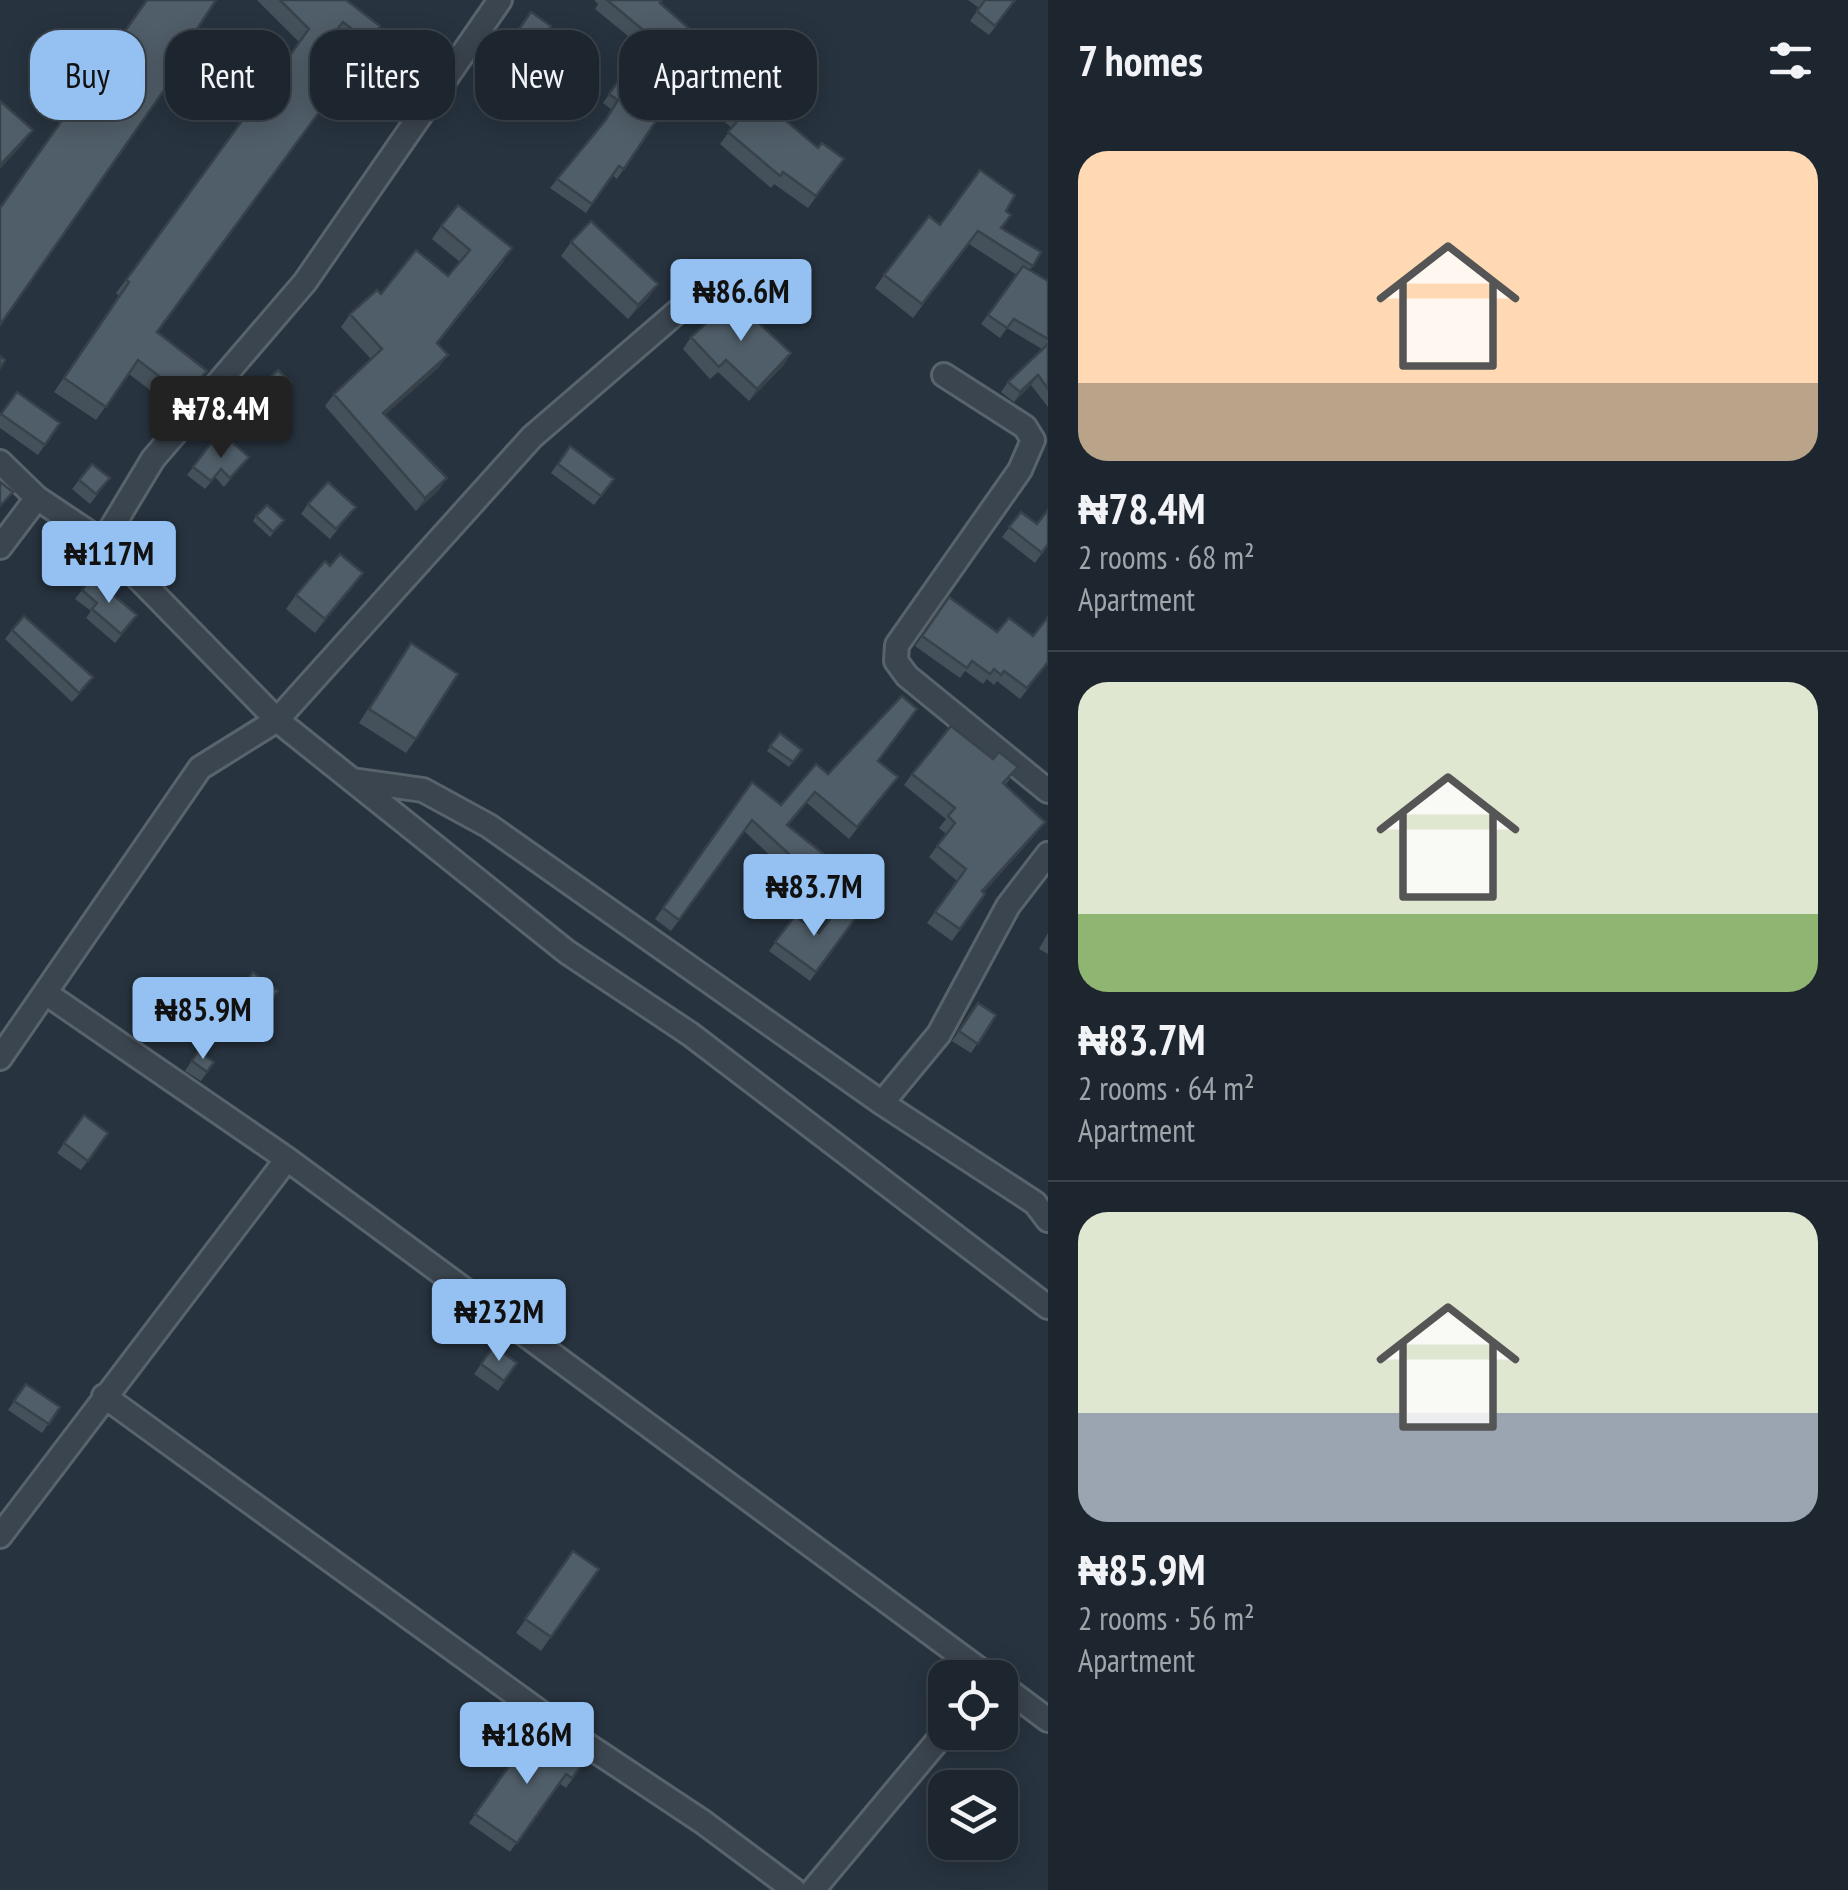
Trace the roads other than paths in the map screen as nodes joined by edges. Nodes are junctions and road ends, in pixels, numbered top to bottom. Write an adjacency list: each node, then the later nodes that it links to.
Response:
1 (500, 0): 6 (street)
2 (677, 312): 8 (street)
3 (944, 375): 10 (street)
4 (0, 462): 5 (street)
5 (38, 498): 6 (street); 7 (street)
6 (104, 542): 8 (street)
7 (0, 547)
8 (277, 720): 9 (street); 12 (street)
9 (351, 780): 14 (street); 17 (street)
10 (1048, 791)
11 (1048, 854): 14 (street)
12 (47, 994): 13 (street); 15 (street)
13 (0, 1058)
14 (882, 1104): 16 (street)
15 (287, 1158): 18 (street); 20 (street)
16 (1048, 1220)
17 (1048, 1307)
18 (104, 1396): 19 (street); 24 (street)
19 (0, 1536)
20 (966, 1660)
21 (1018, 1698): 22 (street)
22 (1048, 1720)
23 (930, 1750): 25 (street)
24 (794, 1890)
25 (813, 1890)

